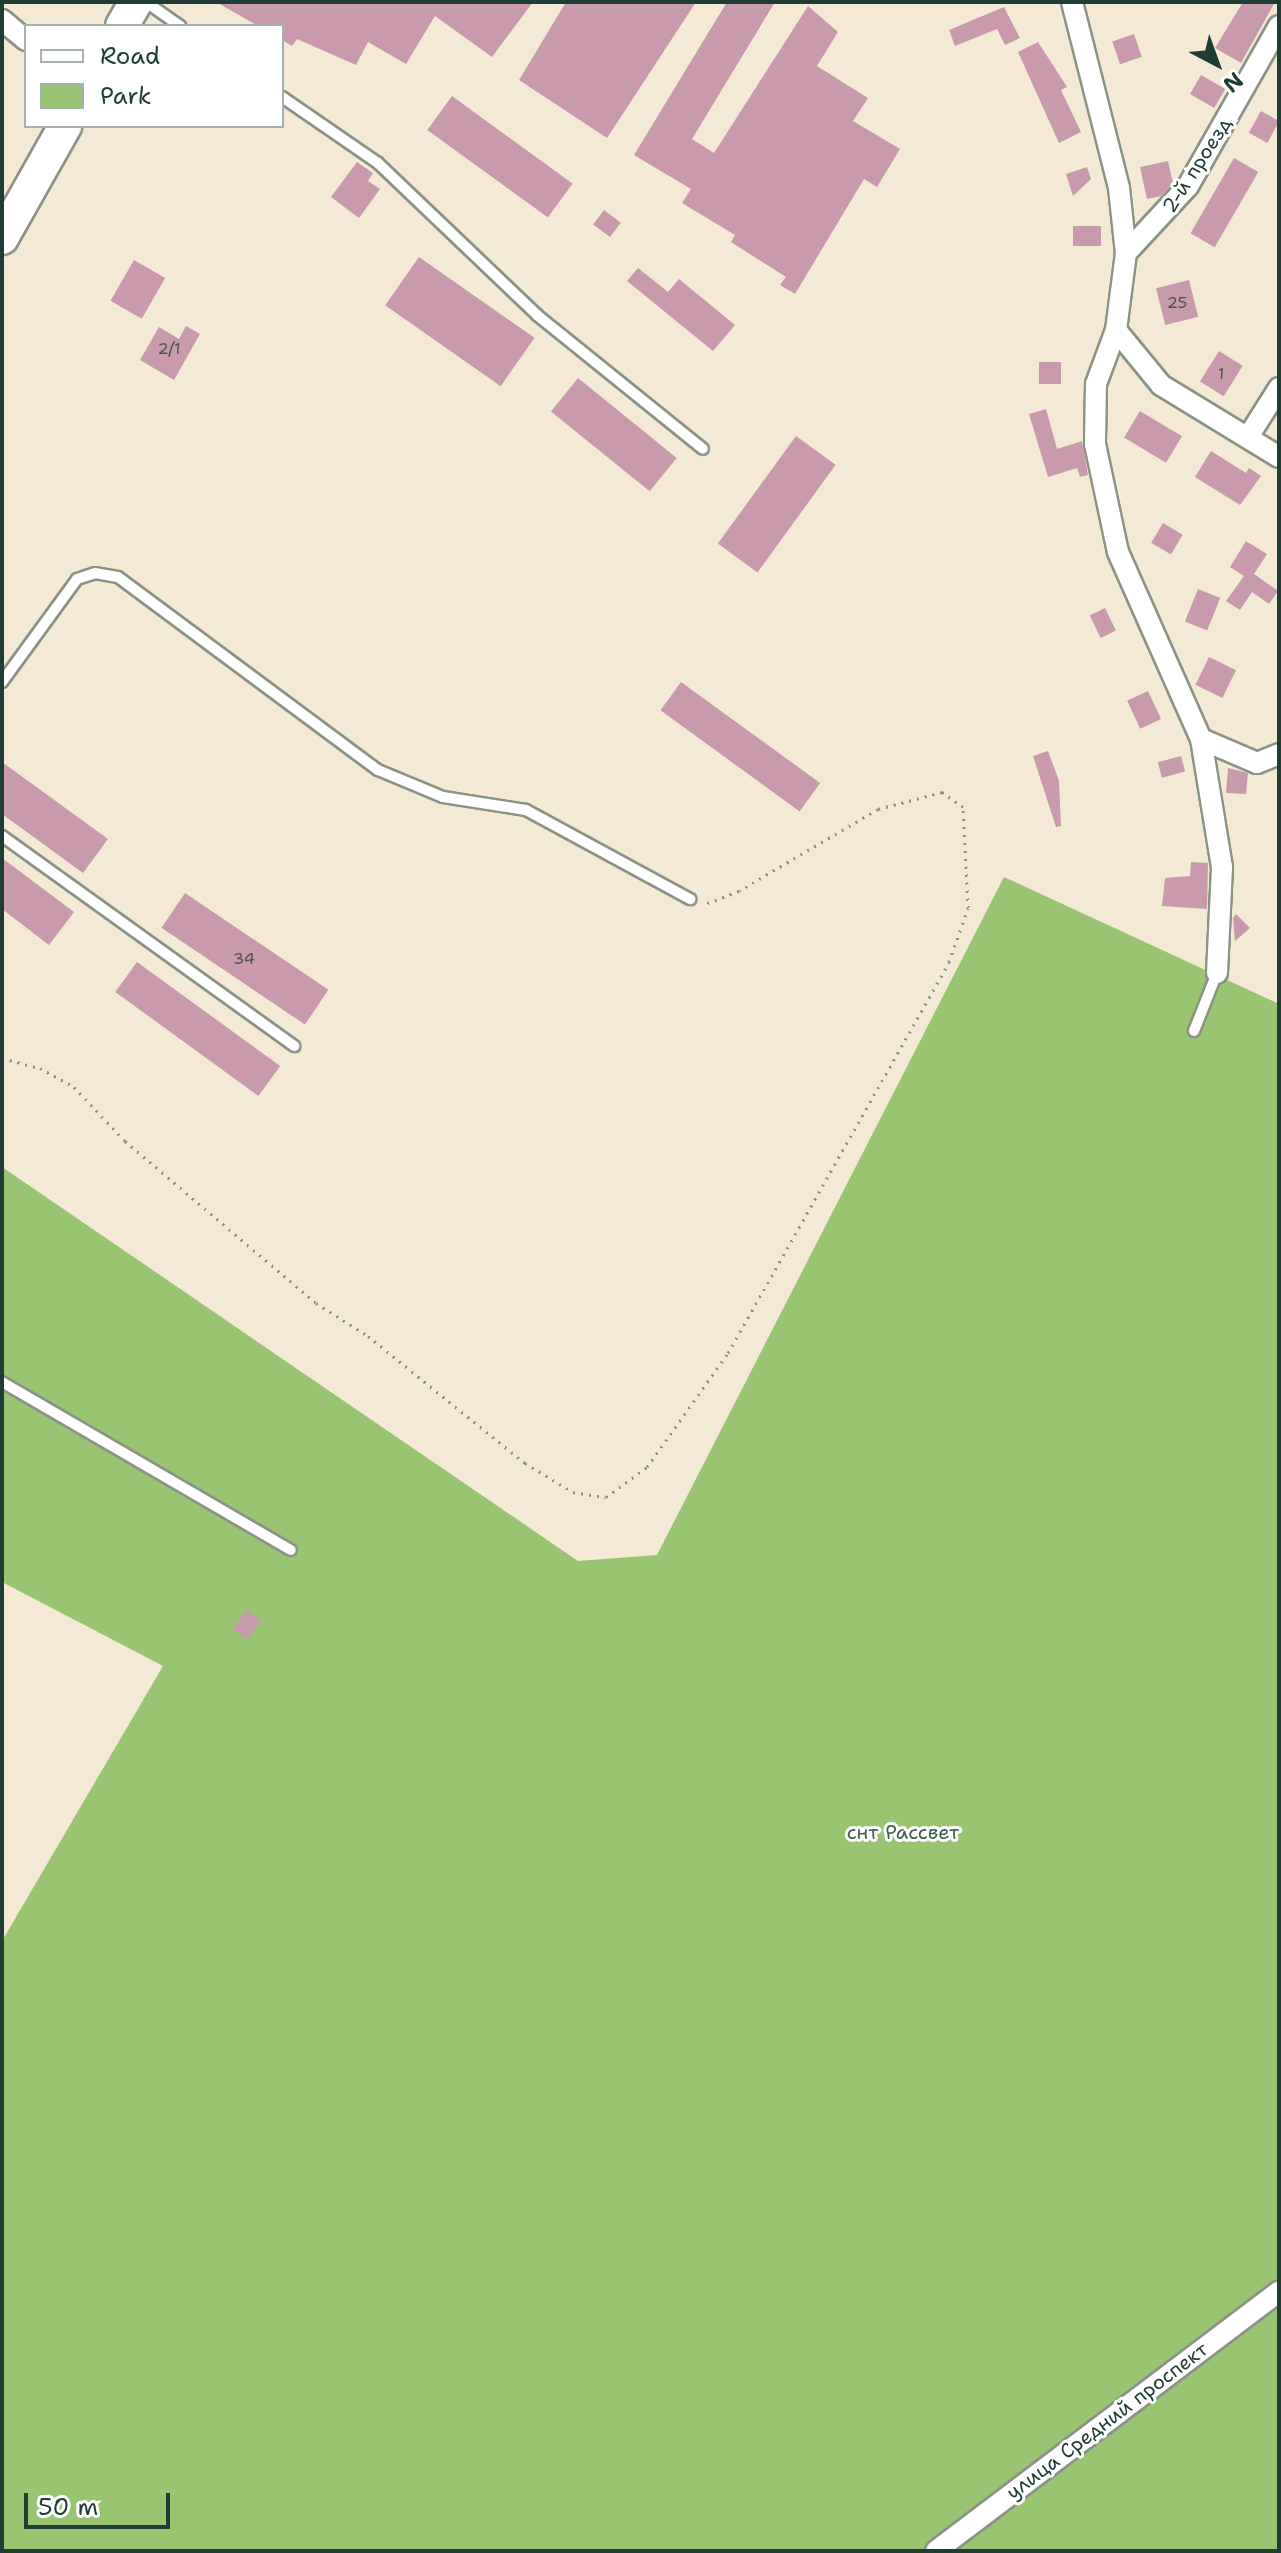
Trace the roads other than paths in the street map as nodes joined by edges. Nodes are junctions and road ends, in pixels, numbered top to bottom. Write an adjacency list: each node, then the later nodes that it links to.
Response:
1 (136, 2): 5 (main road)
2 (146, 2): 6 (lane)
3 (1072, 2): 12 (street)
4 (2, 20): 8 (street)
5 (123, 24)
6 (177, 24)
7 (1279, 26): 12 (street, 2-й проезд)
8 (24, 38)
9 (284, 98): 16 (lane)
10 (64, 128): 11 (main road)
11 (2, 238)
12 (1126, 253): 13 (street)
13 (1116, 330): 15 (street); 19 (street)
14 (1279, 388): 15 (street)
15 (1248, 437): 17 (street)
16 (703, 449)
17 (1279, 457)
18 (2, 682): 22 (lane)
19 (1201, 739): 20 (street); 23 (street)
20 (1279, 754)
21 (2, 836): 25 (lane)
22 (690, 899)
23 (1217, 973): 24 (lane)
24 (1194, 1031)
25 (294, 1046)
26 (2, 1382): 27 (lane)
27 (291, 1550)
28 (1279, 2292): 29 (street, улица Средний проспект)
29 (936, 2551)

